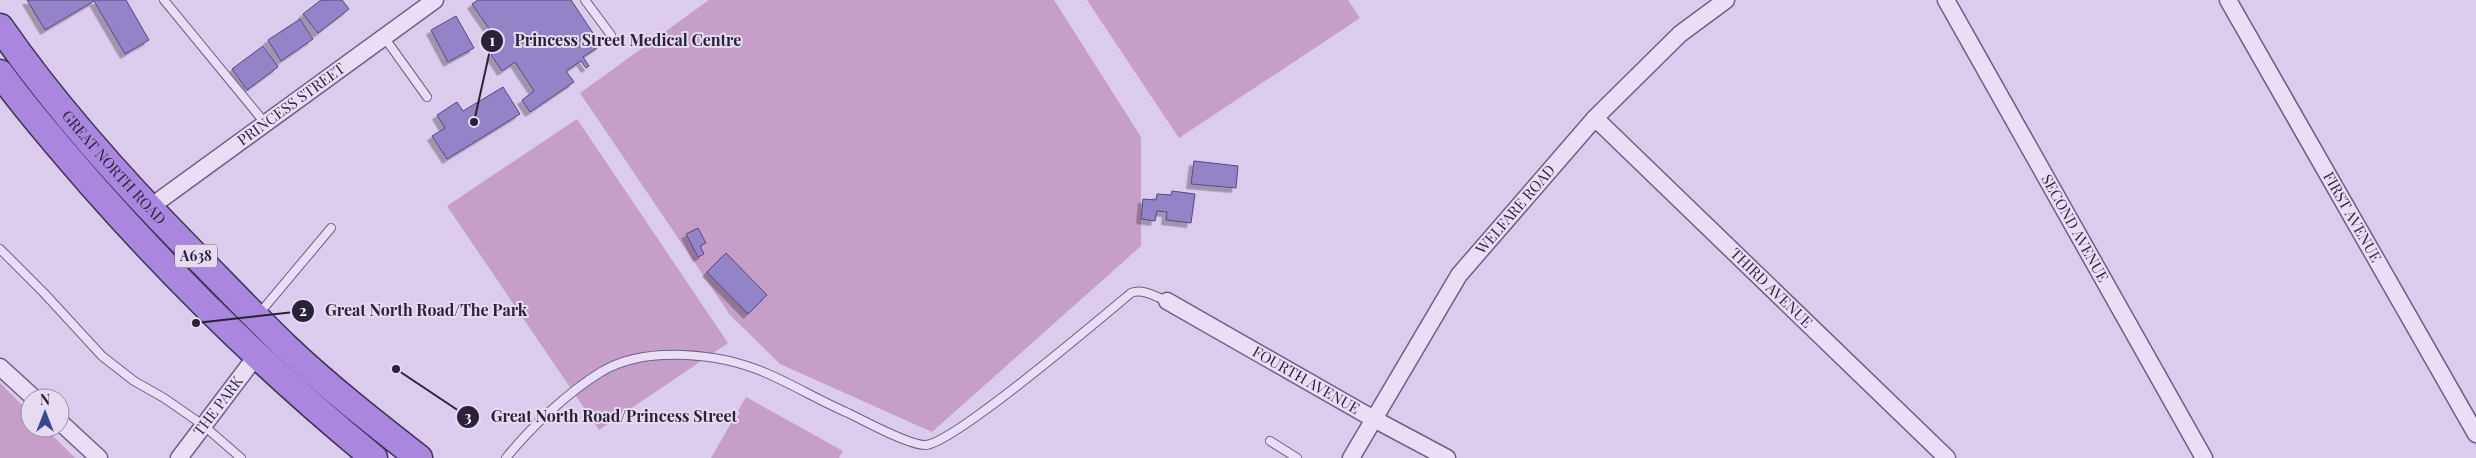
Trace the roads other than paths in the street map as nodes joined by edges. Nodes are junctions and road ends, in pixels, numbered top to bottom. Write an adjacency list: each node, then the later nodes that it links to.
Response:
1 (164, 0): 13 (lane)
2 (435, 0): 9 (street, PRINCESS STREET)
3 (585, 0): 8 (lane)
4 (1726, 0): 12 (street, WELFARE ROAD)
5 (1946, 0): 37 (street, SECOND AVENUE)
6 (2228, 0): 25 (street, FIRST AVENUE)
7 (0, 27): 14 (highway, GREAT NORTH ROAD / A638)
8 (611, 35)
9 (384, 37): 11 (lane); 13 (street, PRINCESS STREET)
10 (0, 73): 19 (highway, GREAT NORTH ROAD / A638)
11 (427, 97)
12 (1596, 118): 22 (street, WELFARE ROAD); 36 (street, THIRD AVENUE)
13 (265, 123): 14 (street, PRINCESS STREET)
14 (149, 208): 18 (highway, GREAT NORTH ROAD / A638)
15 (331, 228): 18 (lane)
16 (0, 249): 23 (lane)
17 (1167, 301): 22 (street, FOURTH AVENUE); 32 (lane)
18 (256, 317): 31 (highway, GREAT NORTH ROAD / A638)
19 (257, 355): 23 (street, THE PARK); 30 (highway, GREAT NORTH ROAD / A638)
20 (0, 367): 21 (street)
21 (23, 388)
22 (1372, 418): 34 (street, WELFARE ROAD); 35 (street, FOURTH AVENUE)
23 (203, 425): 28 (street, THE PARK); 29 (lane)
24 (70, 431): 27 (street)
25 (2476, 434)
26 (1270, 442): 33 (lane)
27 (99, 458)
28 (179, 458)
29 (241, 458)
30 (374, 458)
31 (418, 458)
32 (506, 458)
33 (1297, 458)
34 (1351, 458)
35 (1447, 458)
36 (1947, 458)
37 (2204, 458)

